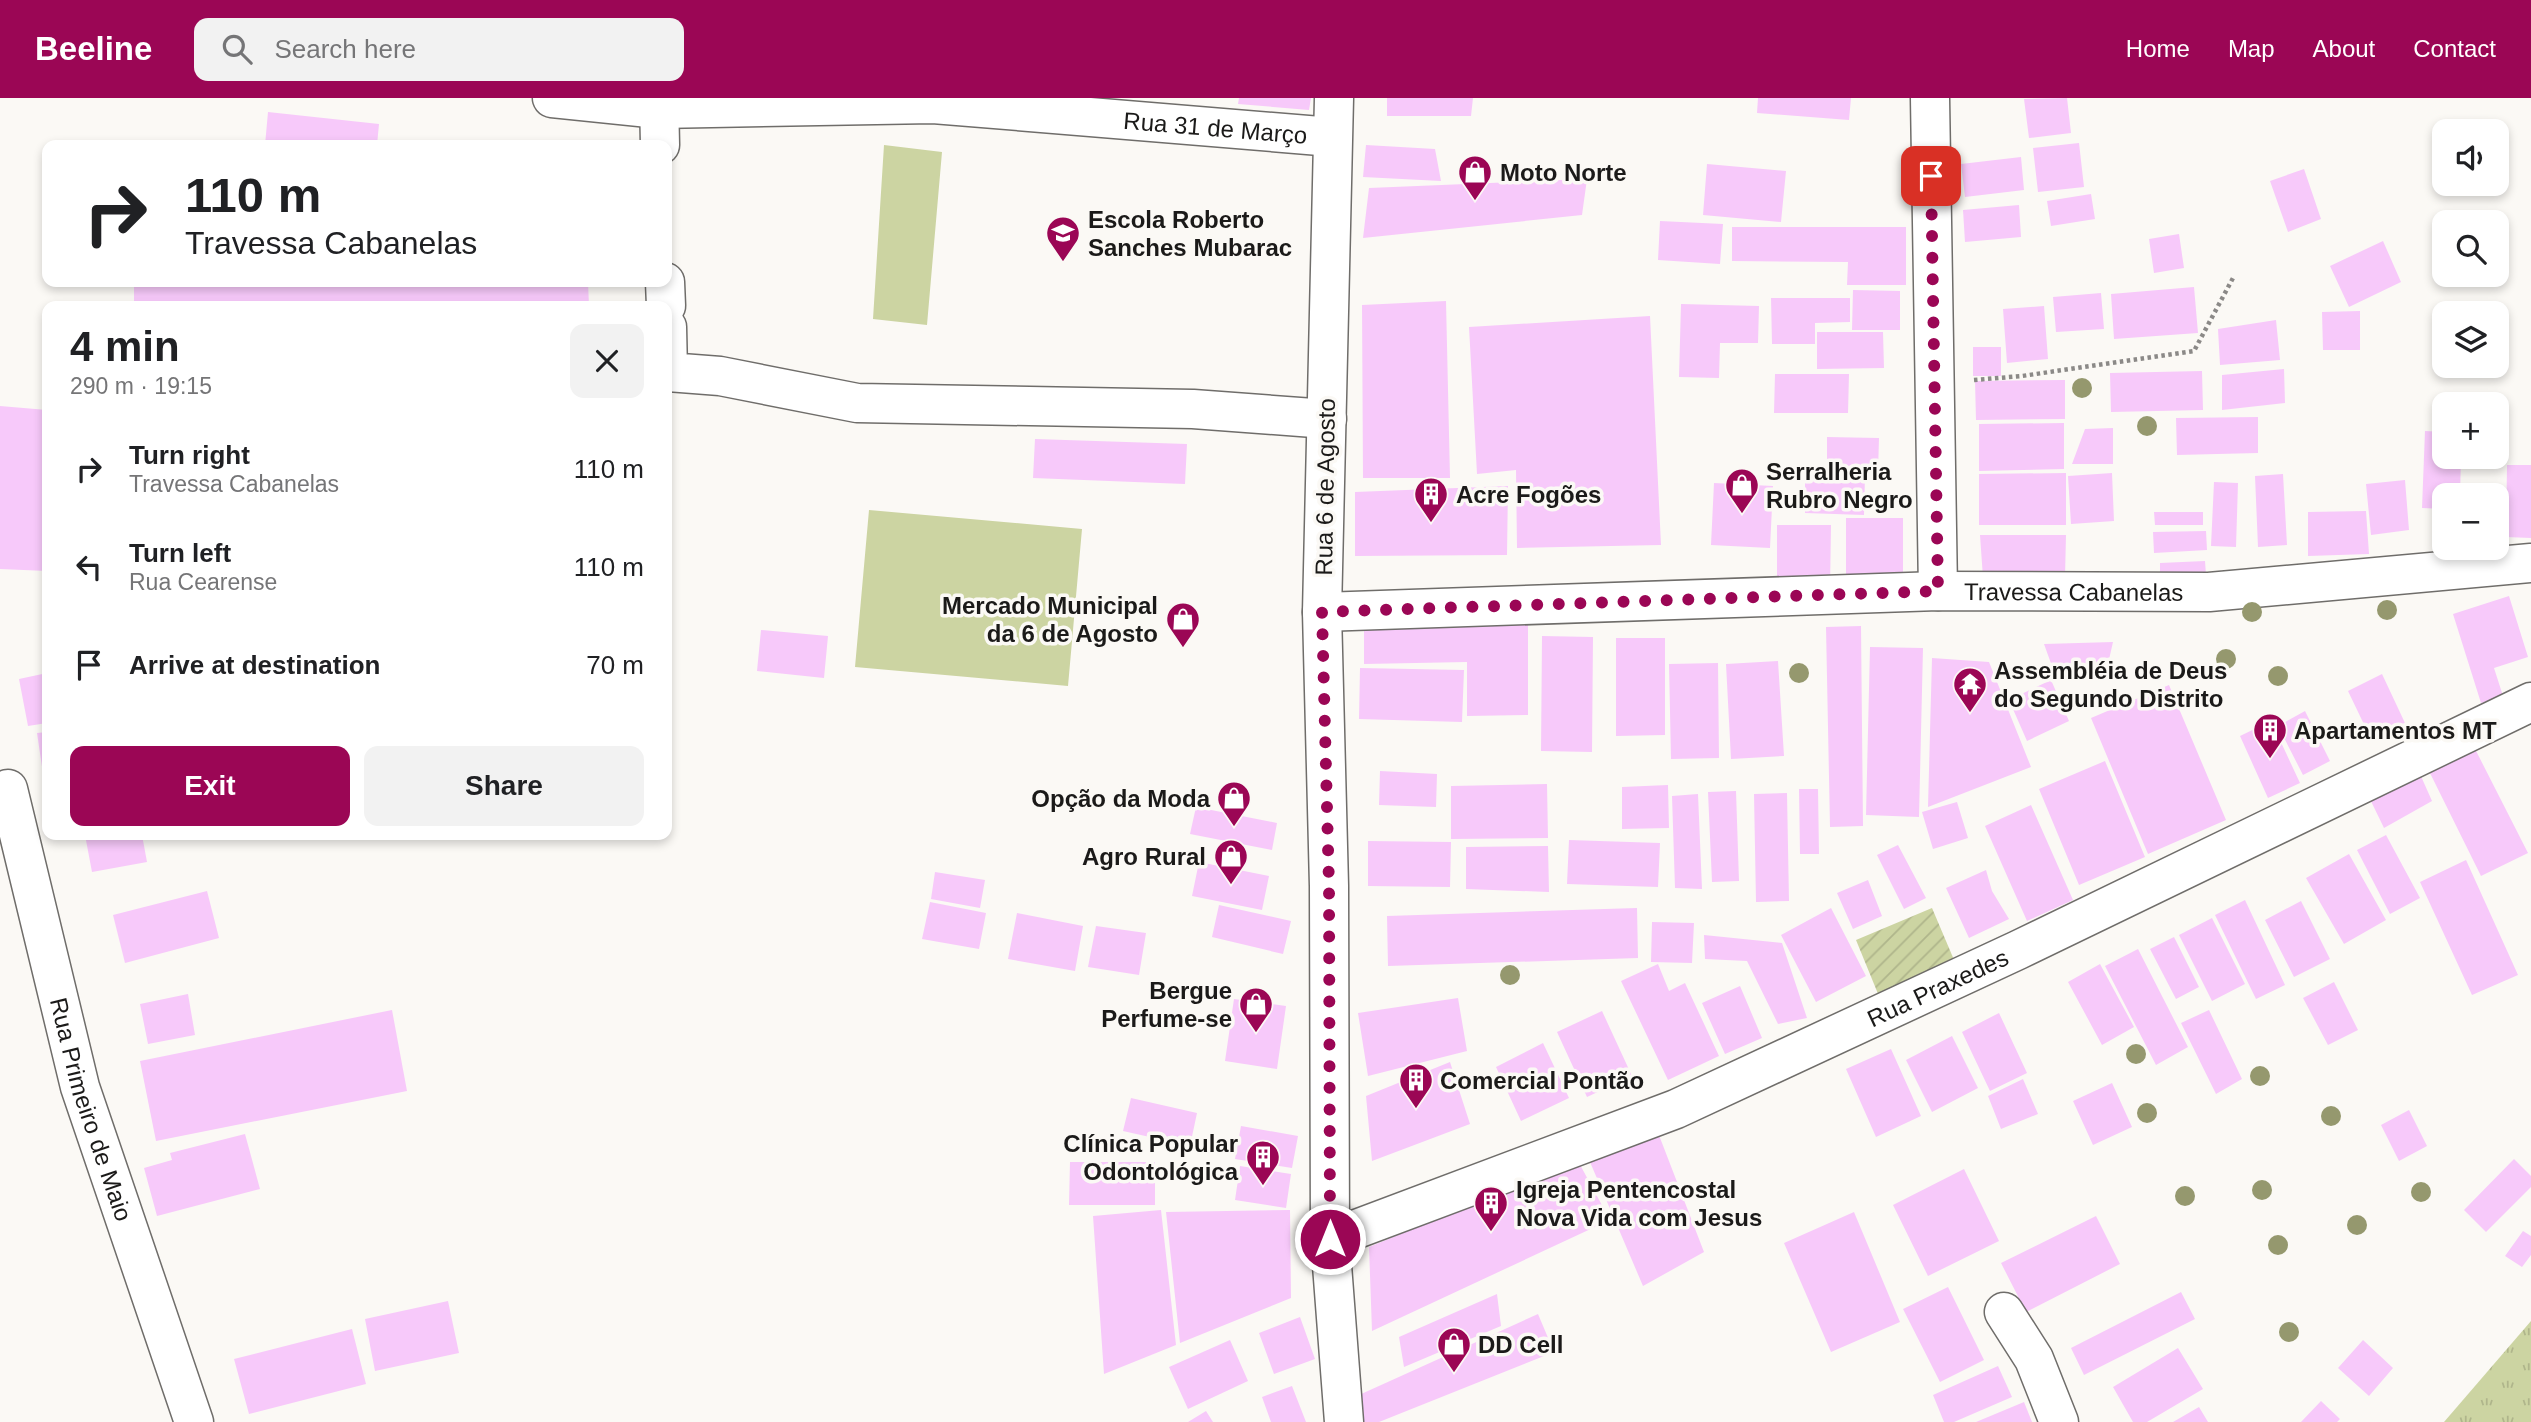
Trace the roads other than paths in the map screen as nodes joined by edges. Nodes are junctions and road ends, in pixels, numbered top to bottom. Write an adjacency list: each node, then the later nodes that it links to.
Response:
1 (552, 98): 5 (street, Rua 31 de Março)
2 (1334, 98): 6 (street, Rua 6 de Agosto)
3 (1930, 98): 10 (street)
4 (933, 101): 5 (street, Rua 31 de Março); 6 (street, Rua 31 de Março)
5 (660, 117)
6 (1332, 137): 8 (street, Rua 6 de Agosto)
7 (672, 372): 8 (street)
8 (1327, 419): 11 (street, Rua 6 de Agosto)
9 (2531, 563): 10 (street, Travessa Cabanelas)
10 (1938, 591): 11 (street, Travessa Cabanelas)
11 (1322, 612): 14 (street, Rua 6 de Agosto)
12 (2531, 702): 14 (street, Rua Praxedes)
13 (8, 789): 16 (street, Rua Primeiro de Maio)
14 (1330, 1239): 17 (street, Rua 6 de Agosto)
15 (2004, 1312): 18 (street)
16 (194, 1422)
17 (1344, 1422)
18 (2059, 1422)

